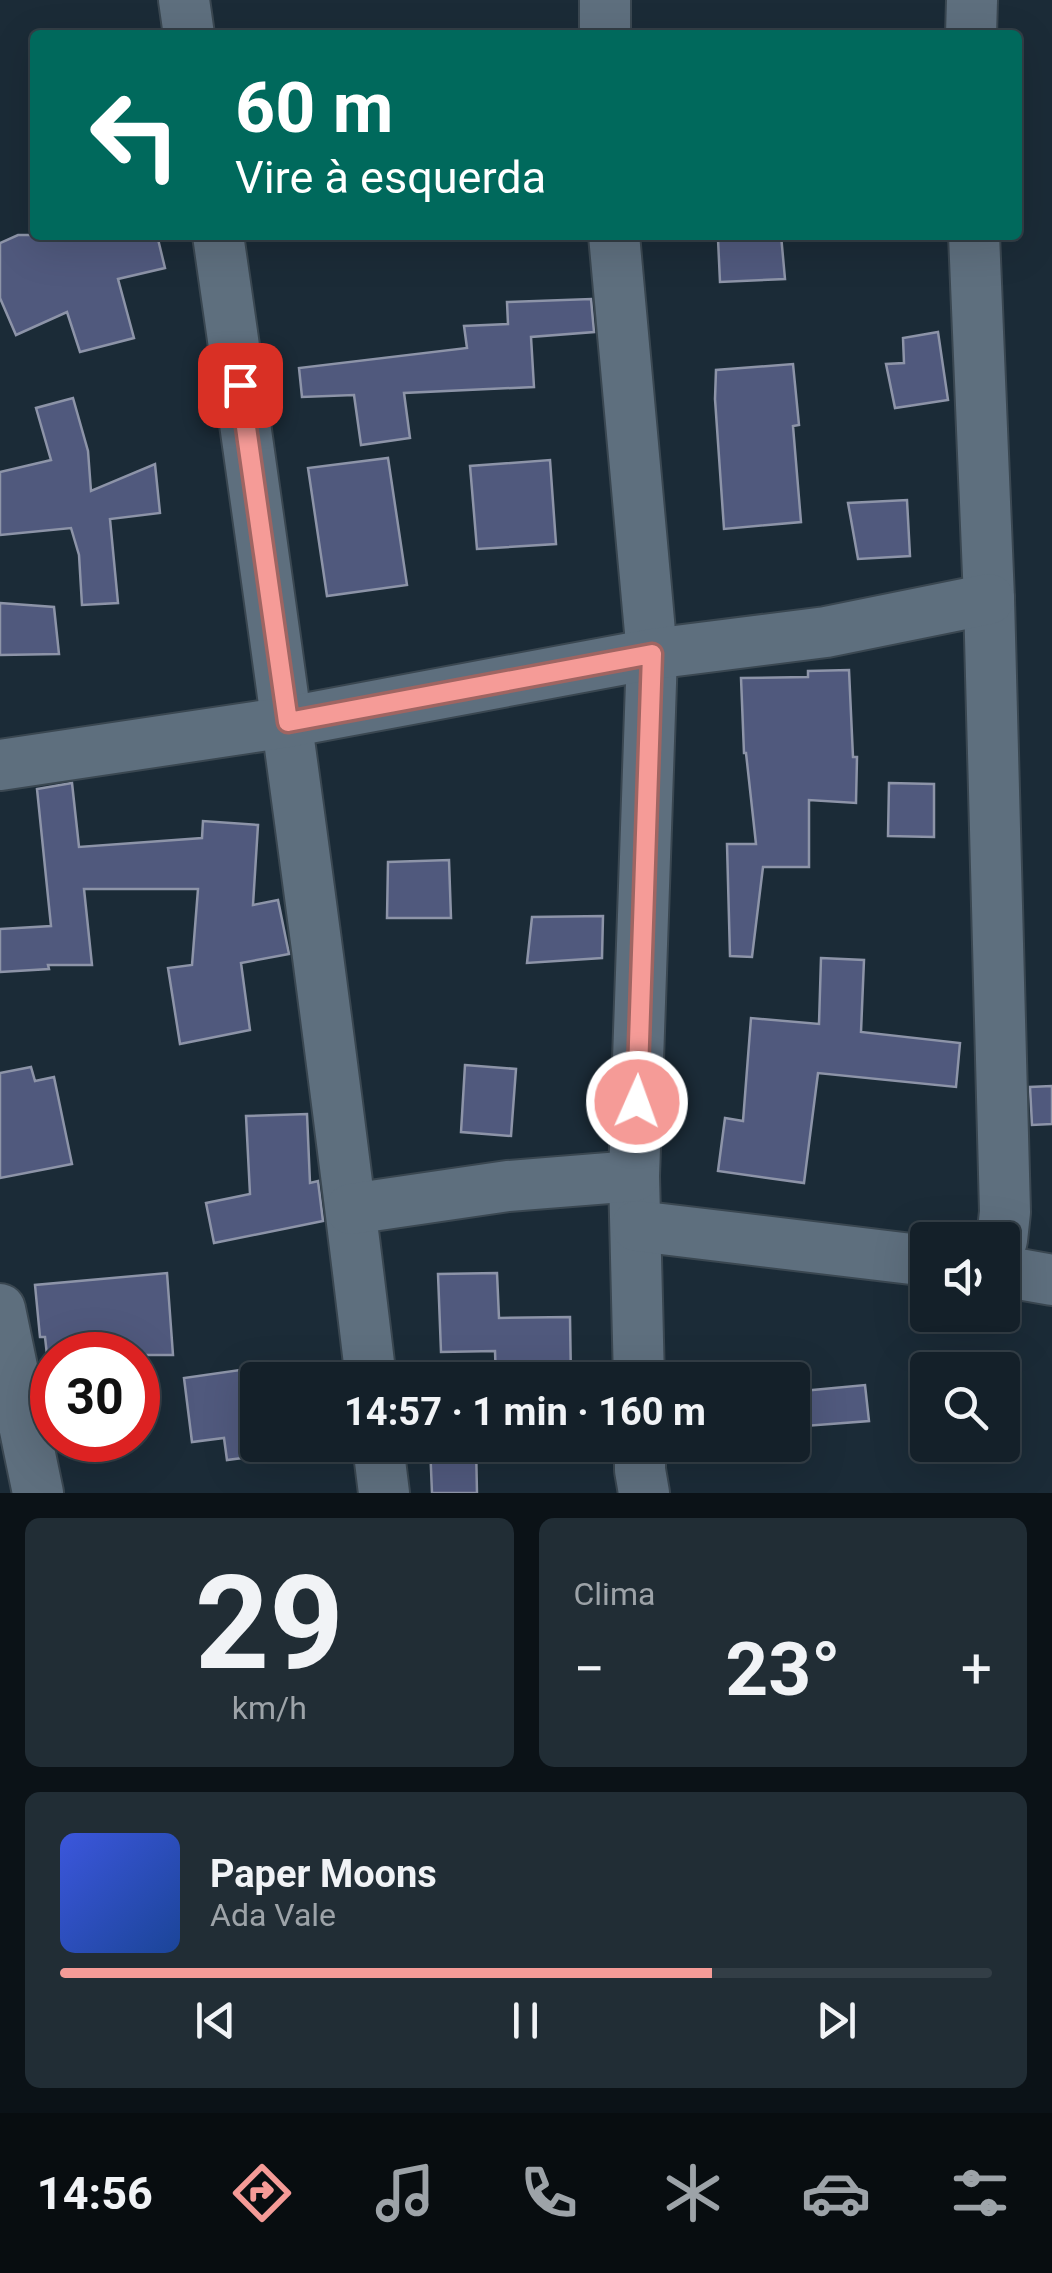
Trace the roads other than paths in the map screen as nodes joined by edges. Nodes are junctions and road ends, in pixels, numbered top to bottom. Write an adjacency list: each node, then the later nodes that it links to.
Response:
1 (184, 0): 4 (street)
2 (605, 0): 5 (street)
3 (972, 0): 6 (street)
4 (189, 30)
5 (604, 30)
6 (971, 30)
7 (219, 240): 12 (street)
8 (614, 240): 11 (street)
9 (974, 240): 10 (street)
10 (989, 599): 11 (street); 16 (street)
11 (652, 654): 12 (street); 14 (street)
12 (288, 722): 13 (street); 15 (street)
13 (0, 765)
14 (634, 1176): 15 (street); 17 (street)
15 (351, 1209): 22 (street)
16 (1004, 1222)
17 (637, 1226): 18 (street); 23 (street)
18 (910, 1259)
19 (1020, 1274): 20 (street)
20 (1052, 1280)
21 (0, 1310): 26 (street)
22 (369, 1362)
23 (639, 1362)
24 (380, 1462): 27 (street)
25 (640, 1462): 28 (street)
26 (38, 1493)
27 (384, 1493)
28 (644, 1493)

